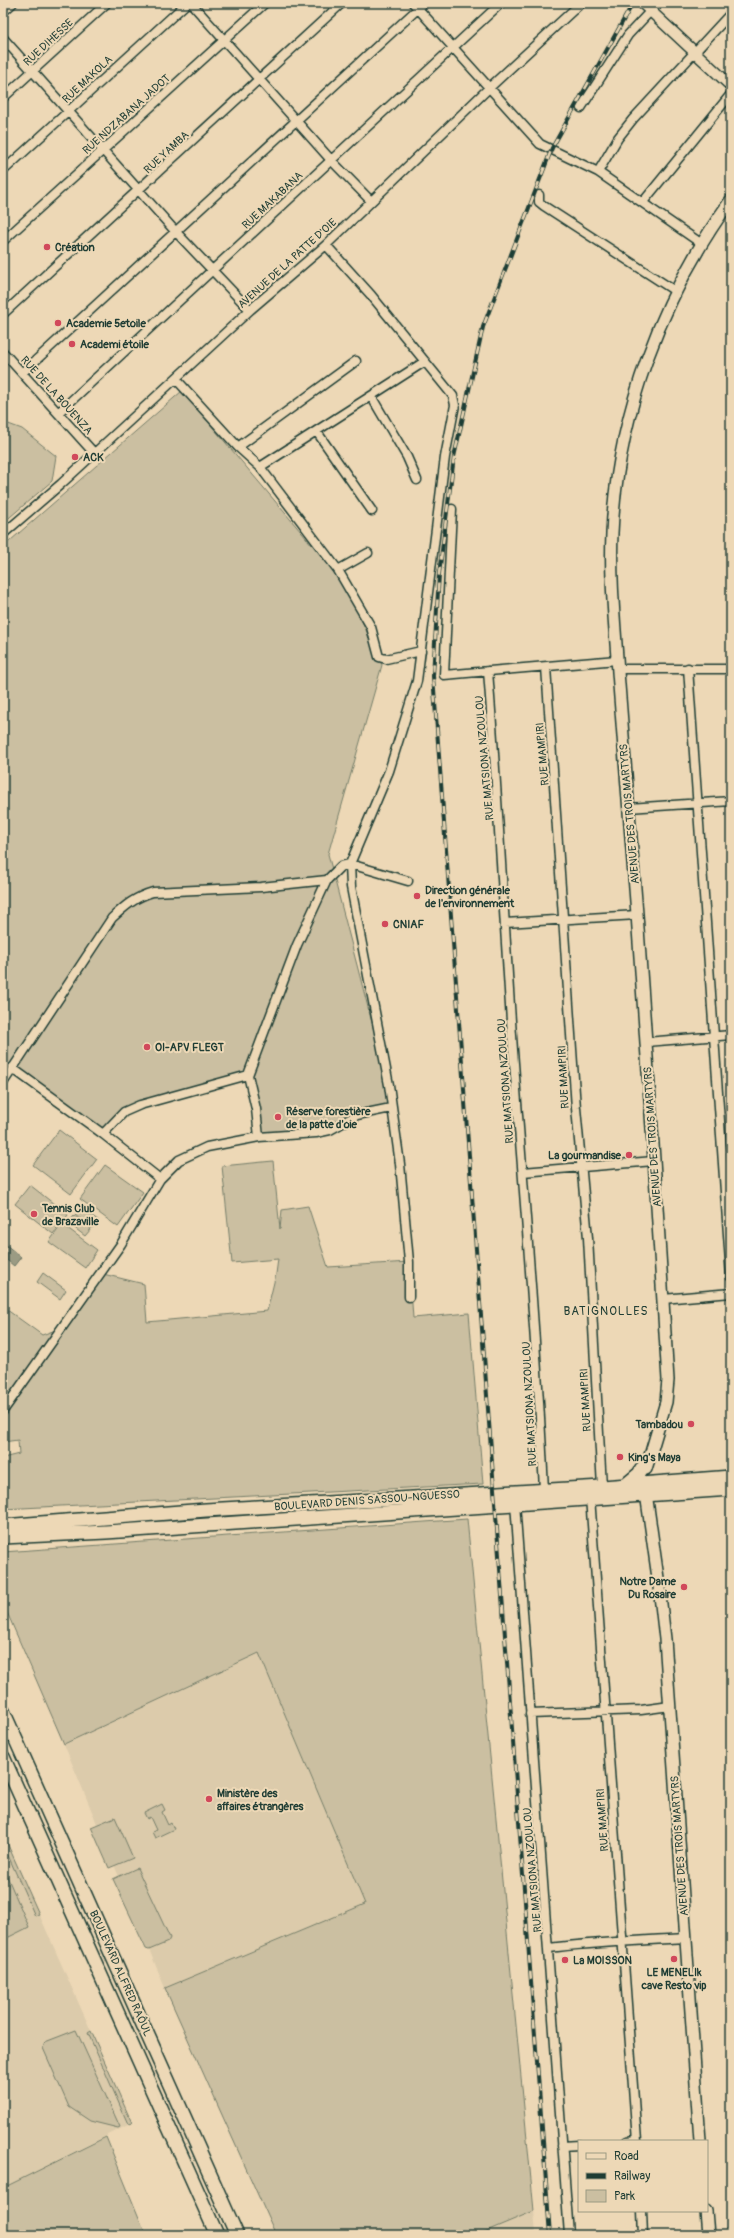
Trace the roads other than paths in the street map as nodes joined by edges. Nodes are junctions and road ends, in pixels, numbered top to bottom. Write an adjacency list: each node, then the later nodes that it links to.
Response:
1 (14, 3): 12 (street)
2 (107, 3): 19 (street, RUE DIHESSE)
3 (187, 3): 26 (street, RUE MAKOLA)
4 (191, 3): 16 (street)
5 (265, 3): 16 (street, RUE NDZABANA JADOT)
6 (342, 3): 20 (street, RUE YAMBA)
7 (501, 3): 17 (street, RUE MAKABANA)
8 (582, 3): 22 (street, AVENUE DE LA PATTE D'OIE)
9 (642, 3): 13 (street)
10 (658, 3): 13 (street)
11 (418, 5): 17 (street); 27 (street)
12 (6, 8)
13 (650, 11): 18 (street); 25 (street)
14 (731, 13): 18 (street)
15 (3, 38): 19 (street)
16 (225, 42): 20 (street); 28 (street, RUE NDZABANA JADOT)
17 (452, 48): 22 (street); 29 (street, RUE MAKABANA)
18 (694, 52): 21 (street); 31 (street)
19 (33, 71): 24 (street, RUE DIHESSE); 26 (street)
20 (259, 80): 27 (street); 32 (street, RUE YAMBA)
21 (731, 86)
22 (489, 88): 31 (street); 35 (street, AVENUE DE LA PATTE D'OIE)
23 (731, 94): 36 (street)
24 (3, 98)
25 (581, 108)
26 (69, 112): 28 (street); 30 (street, RUE MAKOLA)
27 (297, 120): 29 (street); 37 (street)
28 (102, 150): 32 (street); 38 (street, RUE NDZABANA JADOT)
29 (331, 160): 35 (street); 41 (street, RUE MAKABANA)
30 (3, 171)
31 (598, 172): 36 (street)
32 (140, 190): 37 (street); 44 (street, RUE YAMBA)
33 (539, 195): 42 (street)
34 (731, 200): 39 (main road, AVENUE DES TROIS MARTYRS)
35 (371, 201): 40 (street, AVENUE DE LA PATTE D'OIE)
36 (643, 202): 39 (street)
37 (175, 231): 41 (street); 48 (street)
38 (3, 242)
39 (702, 244): 42 (main road, AVENUE DES TROIS MARTYRS)
40 (326, 245): 43 (street, AVENUE DE LA PATTE D'OIE); 47 (street)
41 (212, 270): 43 (street); 51 (street, RUE MAKABANA)
42 (675, 291): 63 (main road, AVENUE DES TROIS MARTYRS)
43 (250, 310): 49 (street, AVENUE DE LA PATTE D'OIE)
44 (3, 314)
45 (3, 352): 48 (street, RUE DE LA BOUENZA)
46 (356, 361): 53 (street)
47 (424, 362): 50 (street); 62 (street)
48 (22, 373): 51 (street, RUE DE LA BOUENZA)
49 (176, 379): 53 (street); 54 (street, AVENUE DE LA PATTE D'OIE)
50 (371, 396): 52 (street); 56 (street)
51 (58, 414): 54 (street, RUE DE LA BOUENZA)
52 (317, 432): 55 (street); 58 (street)
53 (238, 447): 55 (street)
54 (94, 453): 59 (street, AVENUE DE LA PATTE D'OIE)
55 (260, 467): 61 (street)
56 (417, 480)
57 (452, 509): 67 (street)
58 (372, 511)
59 (3, 534)
60 (368, 553): 61 (street)
61 (338, 570): 62 (street)
62 (421, 651): 71 (street)
63 (617, 664): 64 (street); 65 (street); 70 (main road, AVENUE DES TROIS MARTYRS)
64 (546, 667): 67 (street); 75 (street, RUE MAMPIRI)
65 (688, 668): 66 (street); 69 (street)
66 (731, 668)
67 (488, 671): 76 (street, RUE MATSIONA NZOULOU)
68 (731, 801): 69 (street)
69 (697, 803): 70 (street); 78 (street)
70 (629, 808): 74 (main road, AVENUE DES TROIS MARTYRS)
71 (350, 864): 72 (street); 73 (street); 83 (street)
72 (328, 880): 80 (street); 81 (street)
73 (408, 881)
74 (637, 915): 75 (street); 79 (main road, AVENUE DES TROIS MARTYRS)
75 (564, 918): 76 (street); 87 (street, RUE MAMPIRI)
76 (505, 922): 88 (street, RUE MATSIONA NZOULOU)
77 (731, 1035): 78 (street)
78 (713, 1036): 79 (street); 90 (street)
79 (646, 1042): 86 (main road, AVENUE DES TROIS MARTYRS)
80 (12, 1068): 82 (street); 84 (street)
81 (248, 1075): 84 (street); 85 (street)
82 (3, 1083)
83 (391, 1108): 85 (street); 92 (street)
84 (103, 1134): 89 (street)
85 (259, 1137): 89 (street)
86 (654, 1161): 87 (street); 93 (main road, AVENUE DES TROIS MARTYRS)
87 (581, 1166): 88 (street); 98 (street, RUE MAMPIRI)
88 (523, 1172): 101 (street, RUE MATSIONA NZOULOU)
89 (160, 1179): 94 (street)
90 (731, 1277)
91 (731, 1293): 93 (street)
92 (409, 1297)
93 (663, 1299): 95 (main road, AVENUE DES TROIS MARTYRS)
94 (3, 1411)
95 (649, 1455): 97 (main road); 99 (main road, AVENUE DES TROIS MARTYRS)
96 (731, 1477): 99 (main road, BOULEVARD DENIS SASSOU-NGUESSO)
97 (627, 1484): 98 (main road, BOULEVARD DENIS SASSOU-NGUESSO); 99 (main road, BOULEVARD DENIS SASSOU-NGUESSO)
98 (602, 1486): 101 (main road, BOULEVARD DENIS SASSOU-NGUESSO)
99 (649, 1488): 100 (main road, BOULEVARD DENIS SASSOU-NGUESSO); 102 (main road, BOULEVARD DENIS SASSOU-NGUESSO); 106 (main road, AVENUE DES TROIS MARTYRS)
100 (731, 1489)
101 (544, 1490): 104 (main road, BOULEVARD DENIS SASSOU-NGUESSO)
102 (590, 1497): 103 (main road, BOULEVARD DENIS SASSOU-NGUESSO); 107 (street, RUE MAMPIRI)
103 (515, 1503): 105 (main road, BOULEVARD DENIS SASSOU-NGUESSO); 109 (street, RUE MATSIONA NZOULOU)
104 (3, 1526)
105 (3, 1537)
106 (670, 1706): 107 (street); 111 (main road, AVENUE DES TROIS MARTYRS)
107 (605, 1711): 109 (street); 112 (street, RUE MAMPIRI)
108 (3, 1712): 121 (main road, BOULEVARD ALFRED RAÔUL)
109 (530, 1714): 113 (street, RUE MATSIONA NZOULOU)
110 (3, 1757): 120 (main road, BOULEVARD ALFRED RAÔUL)
111 (685, 1938): 112 (street); 115 (main road, AVENUE DES TROIS MARTYRS)
112 (622, 1943): 113 (street); 114 (street, RUE MAMPIRI)
113 (549, 1948): 117 (street, RUE MATSIONA NZOULOU)
114 (636, 2140)
115 (700, 2140)
116 (578, 2145): 117 (street)
117 (562, 2146): 122 (street, RUE MATSIONA NZOULOU)
118 (642, 2212): 123 (street)
119 (706, 2212): 124 (main road)
120 (217, 2235)
121 (237, 2235)
122 (569, 2235)
123 (643, 2235)
124 (708, 2235)

